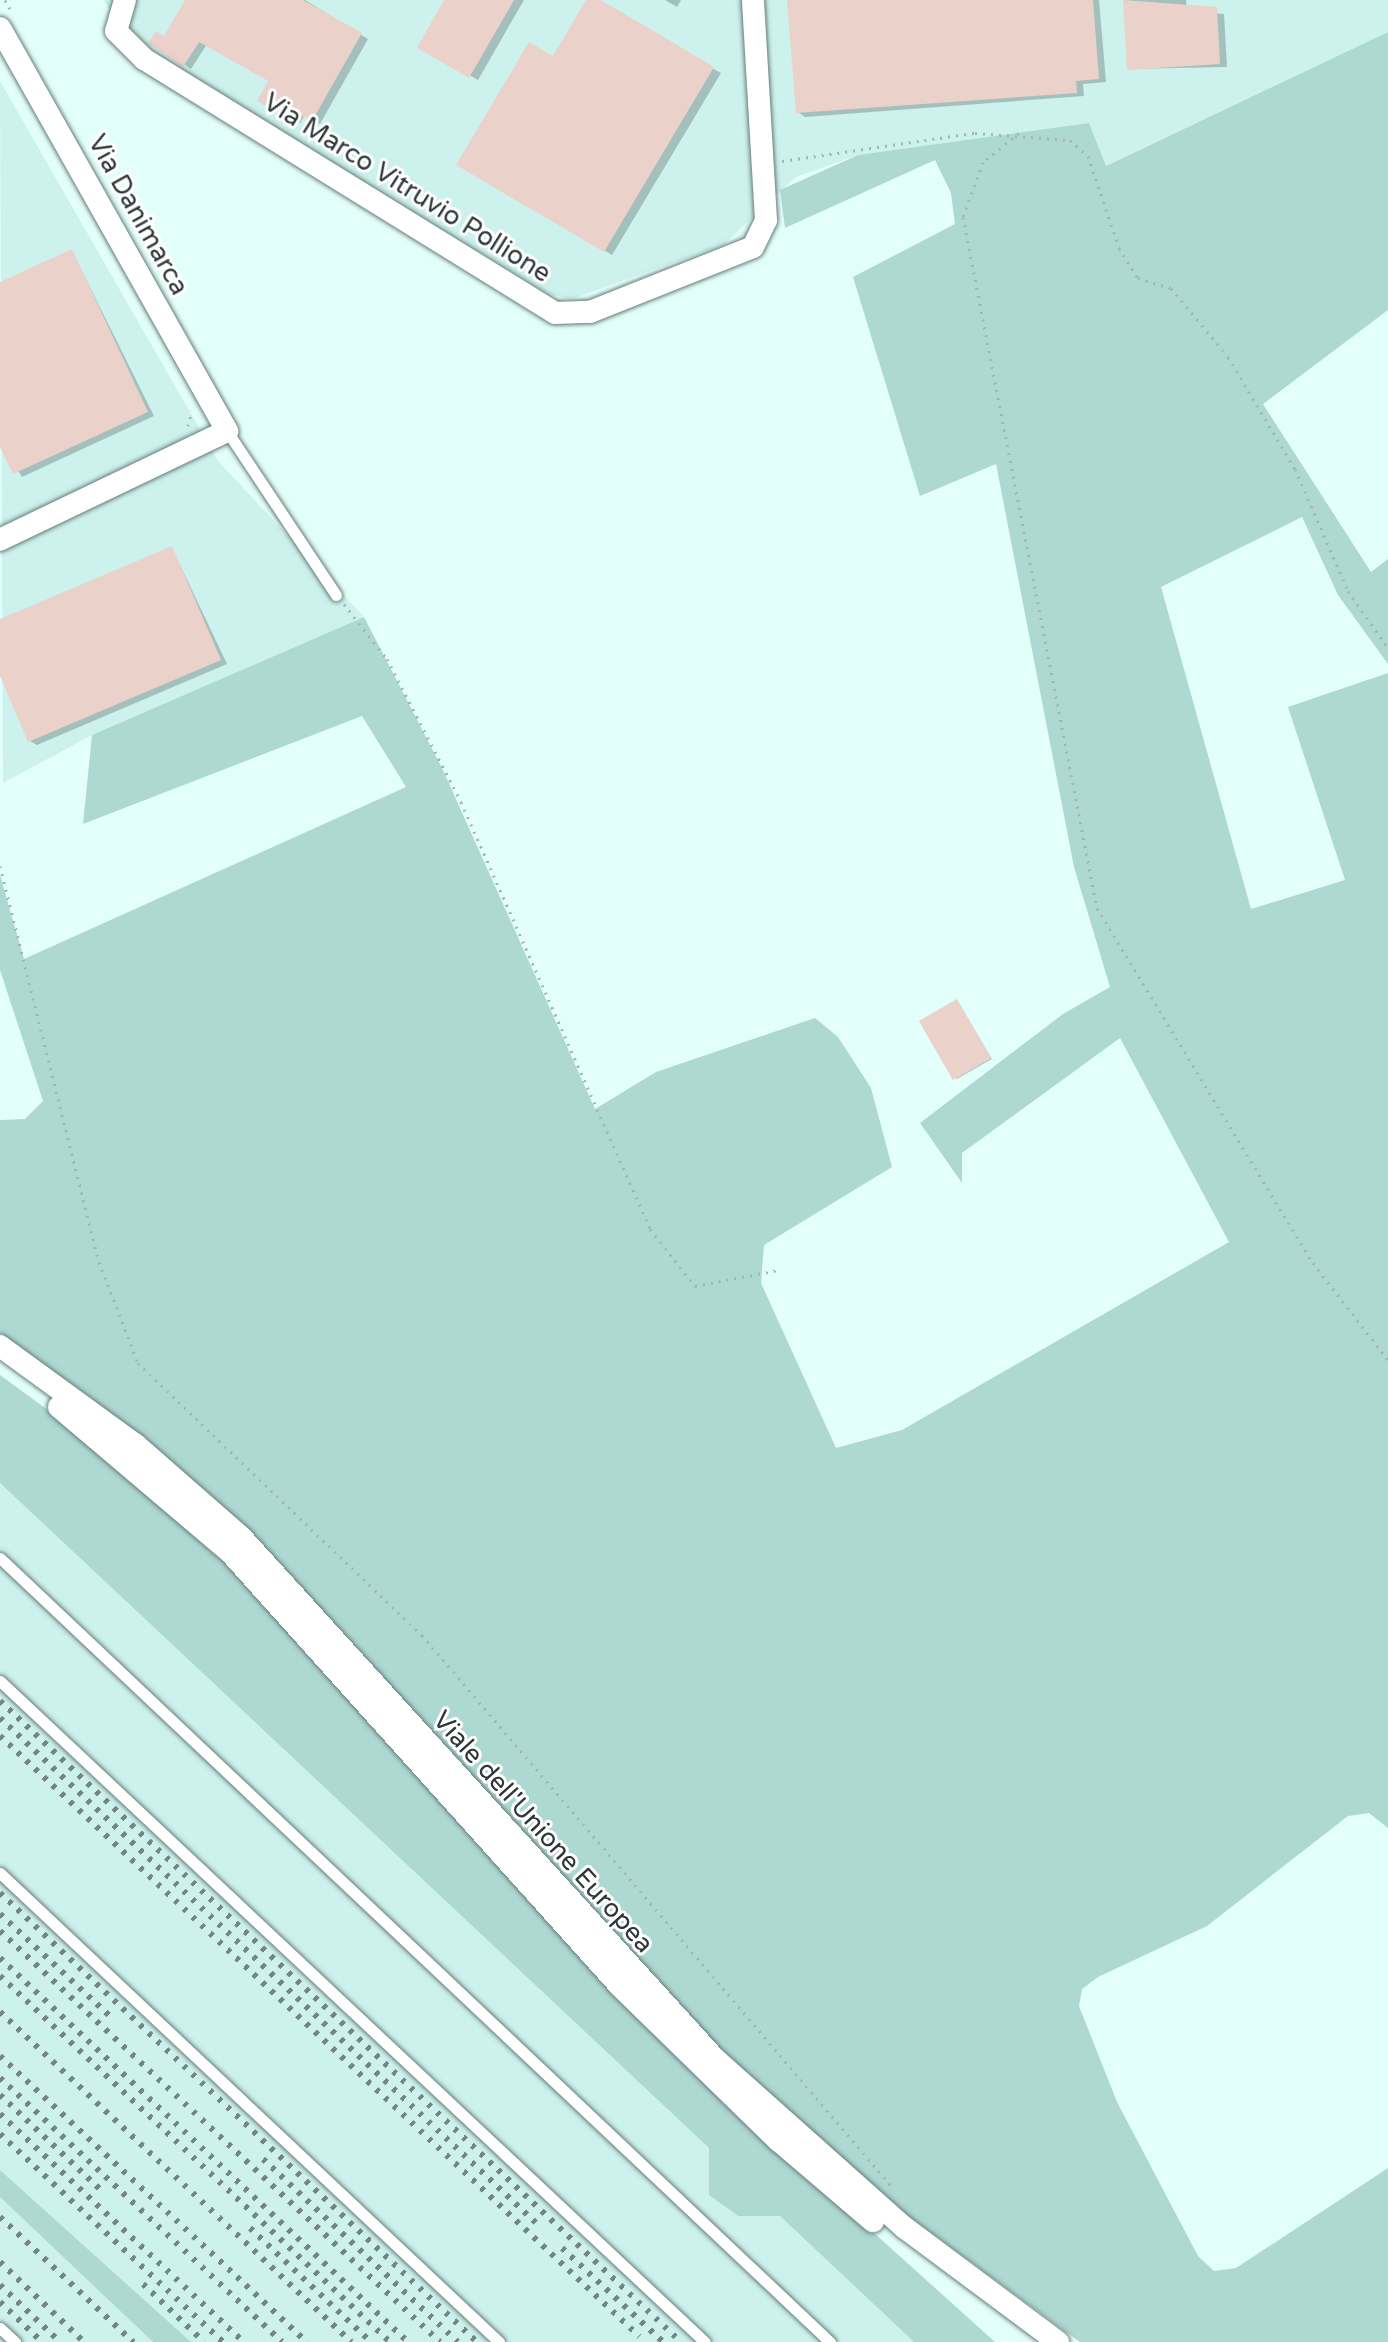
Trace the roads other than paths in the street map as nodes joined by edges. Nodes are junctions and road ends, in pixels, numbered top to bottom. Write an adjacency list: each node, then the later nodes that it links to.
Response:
1 (125, 0): 2 (street, Via Marco Vitruvio Pollione)
2 (753, 0)
3 (0, 28): 4 (street, Via Danimarca)
4 (227, 431): 5 (street); 6 (lane)
5 (0, 540)
6 (336, 595)
7 (0, 1346): 18 (street, Viale dell'Unione Europea)
8 (0, 1364): 17 (street, Viale dell'Unione Europea)
9 (0, 1558): 16 (lane)
10 (0, 1681): 15 (lane)
11 (0, 1873): 14 (lane)
12 (0, 2328): 13 (lane)
13 (15, 2342)
14 (499, 2342)
15 (705, 2342)
16 (830, 2342)
17 (1034, 2342)
18 (1058, 2342)

